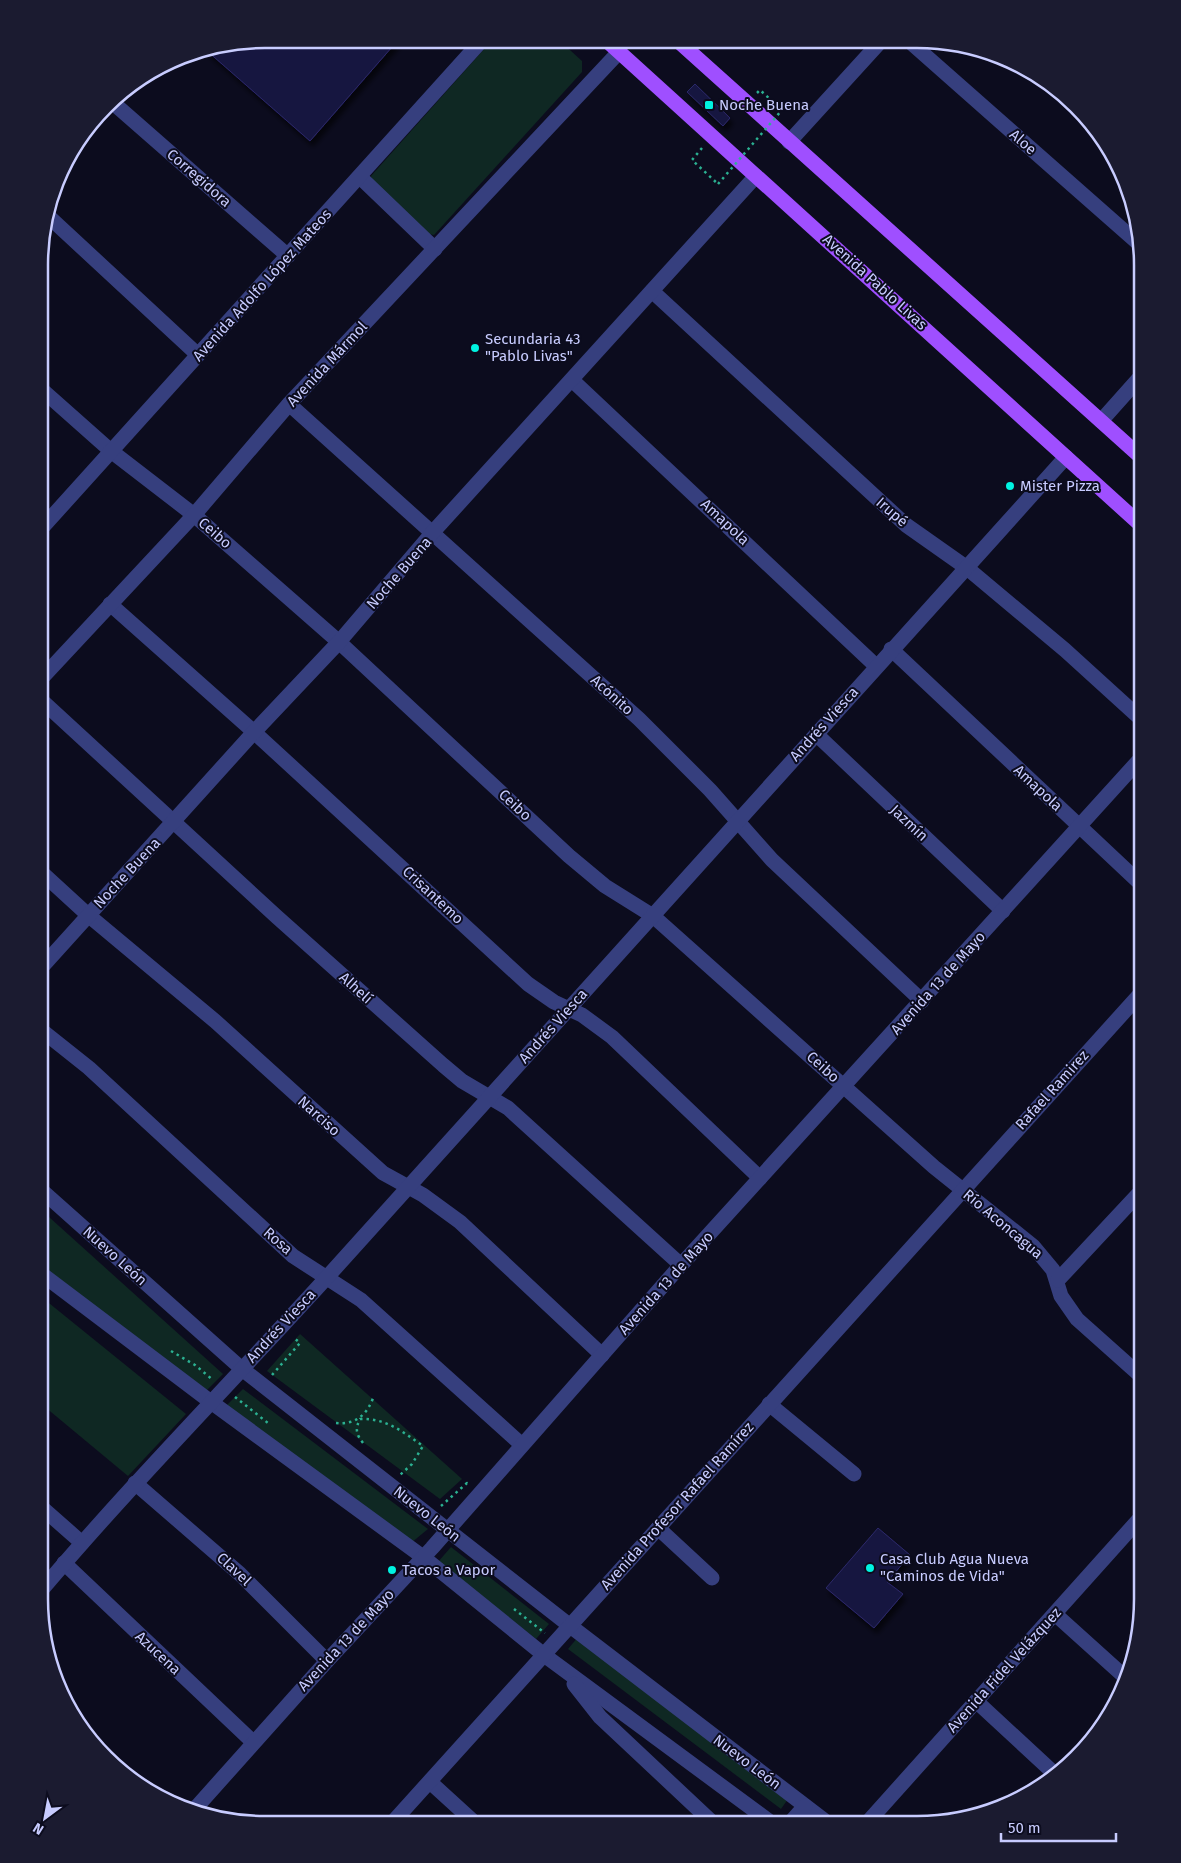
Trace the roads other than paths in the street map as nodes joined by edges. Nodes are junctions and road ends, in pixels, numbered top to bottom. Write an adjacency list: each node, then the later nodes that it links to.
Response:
1 (475, 48): 10 (street, Avenida Adolfo López Mateos)
2 (615, 48): 6 (main road, Avenida Pablo Livas)
3 (686, 48): 8 (main road)
4 (874, 48): 8 (street)
5 (917, 48): 12 (street, Aloe)
6 (619, 52): 9 (main road, Avenida Pablo Livas); 13 (street, Avenida Mármol)
7 (117, 105): 14 (street, Corregidora)
8 (789, 142): 21 (main road)
9 (756, 176): 15 (street, Noche Buena); 24 (main road, Avenida Pablo Livas)
10 (360, 177): 13 (street); 14 (street, Avenida Adolfo López Mateos)
11 (52, 220): 16 (street)
12 (1132, 238)
13 (435, 249): 20 (street, Avenida Mármol)
14 (288, 256): 16 (street, Avenida Adolfo López Mateos)
15 (652, 291): 17 (street, Noche Buena); 29 (street, Irupé)
16 (198, 354): 22 (street, Avenida Adolfo López Mateos)
17 (572, 380): 28 (street, Noche Buena); 33 (street, Amapola)
18 (1134, 384): 21 (street)
19 (48, 395): 22 (street, Ceibo)
20 (289, 404): 25 (street, Avenida Mármol); 28 (street, Acónito)
21 (1101, 421): 23 (main road)
22 (111, 451): 25 (street, Ceibo); 27 (street, Avenida Adolfo López Mateos)
23 (1134, 451)
24 (1066, 458): 26 (main road, Avenida Pablo Livas); 29 (street, Andrés Viesca)
25 (194, 515): 30 (street, Avenida Mármol); 31 (street, Ceibo)
26 (1134, 519)
27 (48, 521)
28 (433, 532): 31 (street, Noche Buena); 40 (street, Acónito)
29 (967, 568): 32 (street, Andrés Viesca); 36 (street, Irupé)
30 (110, 604): 34 (street, Avenida Mármol); 37 (street, Crisantemo)
31 (339, 642): 37 (street, Noche Buena); 47 (street, Ceibo)
32 (891, 649): 33 (street, Andrés Viesca); 42 (street, Amapola)
33 (876, 666): 38 (street, Andrés Viesca)
34 (48, 671)
35 (48, 706): 41 (street, Alhelí)
36 (1134, 713)
37 (254, 732): 41 (street, Noche Buena); 51 (street, Crisantemo)
38 (816, 734): 40 (street, Andrés Viesca); 45 (street, Jazmín)
39 (1134, 766): 42 (street, Avenida 13 de Mayo)
40 (736, 821): 47 (street, Andrés Viesca); 49 (street, Acónito)
41 (173, 822): 46 (street, Noche Buena); 54 (street, Alhelí)
42 (1078, 826): 44 (street, Amapola); 45 (street, Avenida 13 de Mayo)
43 (48, 878): 46 (street, Narciso)
44 (1134, 878)
45 (1004, 911): 49 (street, Avenida 13 de Mayo)
46 (88, 915): 48 (street, Noche Buena); 56 (street, Narciso)
47 (653, 916): 51 (street, Andrés Viesca); 53 (street, Ceibo)
48 (48, 960)
49 (922, 1000): 53 (street, Avenida 13 de Mayo)
50 (1134, 1001): 57 (street, Rafael Ramirez)
51 (568, 1009): 54 (street, Andrés Viesca); 55 (street, Crisantemo)
52 (48, 1035): 61 (street, Rosa)
53 (844, 1086): 55 (street, Avenida 13 de Mayo); 57 (street, Río Aconcagua)
54 (490, 1096): 56 (street, Andrés Viesca); 60 (street, Alhelí)
55 (760, 1178): 60 (street, Avenida 13 de Mayo)
56 (408, 1186): 61 (street, Andrés Viesca); 64 (street, Narciso)
57 (962, 1189): 63 (street, Río Aconcagua); 68 (street, Avenida Profesor Rafael Ramírez)
58 (48, 1196): 65 (street, Nuevo León)
59 (1134, 1209): 63 (street)
60 (681, 1265): 64 (street, Avenida 13 de Mayo)
61 (327, 1277): 65 (street, Andrés Viesca); 69 (street, Rosa)
62 (48, 1279): 67 (street)
63 (1058, 1280): 66 (street, Río Aconcagua)
64 (602, 1355): 69 (street, Avenida 13 de Mayo)
65 (242, 1369): 67 (street, Andrés Viesca); 75 (street, Nuevo León)
66 (1134, 1369)
67 (211, 1402): 71 (street, Andrés Viesca); 77 (street)
68 (770, 1404): 70 (street); 74 (street, Avenida Profesor Rafael Ramírez)
69 (522, 1444): 75 (street, Avenida 13 de Mayo)
70 (854, 1474)
71 (135, 1483): 76 (street, Andrés Viesca); 84 (street, Clavel)
72 (48, 1513): 76 (street)
73 (1134, 1527): 81 (street, Avenida Fidel Velázquez)
74 (658, 1528): 79 (street); 82 (street, Avenida Profesor Rafael Ramírez)
75 (448, 1530): 77 (street, Avenida 13 de Mayo); 82 (street, Nuevo León)
76 (82, 1543): 78 (street, Andrés Viesca)
77 (423, 1557): 83 (street); 84 (street, Avenida 13 de Mayo)
78 (64, 1563): 80 (street, Andrés Viesca); 88 (street, Azucena)
79 (712, 1578)
80 (48, 1582)
81 (1054, 1614): 86 (street); 87 (street, Avenida Fidel Velázquez)
82 (568, 1625): 83 (street, Avenida Profesor Rafael Ramírez); 92 (street, Nuevo León)
83 (544, 1655): 85 (street); 90 (street, Avenida Profesor Rafael Ramírez)
84 (327, 1661): 88 (street, Avenida 13 de Mayo)
85 (563, 1669): 95 (street); 96 (street)
86 (1120, 1673)
87 (976, 1701): 89 (street); 99 (street, Avenida Fidel Velázquez)
88 (253, 1742): 91 (street, Avenida 13 de Mayo)
89 (1050, 1770)
90 (430, 1782): 93 (street, Avenida Profesor Rafael Ramírez); 94 (street)
91 (198, 1805)
92 (805, 1806): 97 (street); 98 (street, Nuevo León)
93 (398, 1816)
94 (467, 1816)
95 (705, 1816)
96 (761, 1816)
97 (797, 1816)
98 (818, 1816)
99 (873, 1816)

